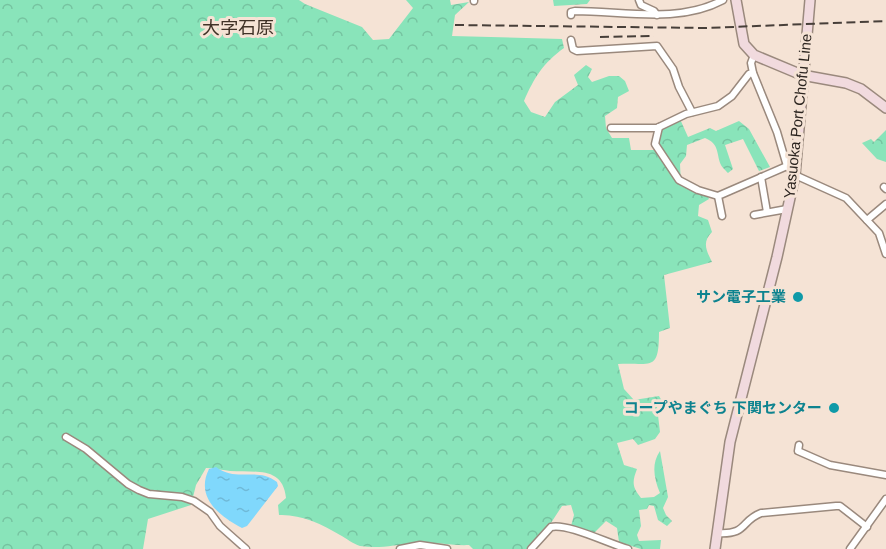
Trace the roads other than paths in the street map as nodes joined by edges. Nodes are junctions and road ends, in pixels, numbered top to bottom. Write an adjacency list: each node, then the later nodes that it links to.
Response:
1 (639, 0): 6 (street)
2 (723, 0): 6 (street)
3 (736, 0): 8 (main road)
4 (810, 0): 10 (main road, Yasuoka Port Chofu Line)
5 (571, 15): 6 (street)
6 (657, 15)
7 (571, 39): 12 (street)
8 (754, 55): 9 (street); 10 (main road)
9 (753, 73): 12 (street); 15 (street)
10 (802, 75): 11 (main road); 16 (main road, Yasuoka Port Chofu Line)
11 (886, 108)
12 (692, 112): 13 (street)
13 (659, 127): 14 (street); 18 (street)
14 (611, 128)
15 (787, 166): 16 (street); 17 (street)
16 (795, 175): 20 (main road, Yasuoka Port Chofu Line); 24 (street)
17 (760, 177): 18 (street); 21 (street)
18 (718, 196): 23 (street)
19 (886, 204): 24 (street)
20 (787, 209): 21 (street); 31 (main road, Yasuoka Port Chofu Line)
21 (766, 212): 22 (street)
22 (753, 214)
23 (722, 216)
24 (867, 220): 25 (street)
25 (886, 254)
26 (66, 437): 32 (street)
27 (799, 445): 28 (street)
28 (886, 475)
29 (886, 499): 30 (street)
30 (867, 526): 31 (street); 38 (street)
31 (717, 533): 37 (main road, Yasuoka Port Chofu Line)
32 (246, 549)
33 (400, 549): 34 (street)
34 (447, 549)
35 (531, 549): 36 (street)
36 (628, 549)
37 (715, 549)
38 (850, 549)

